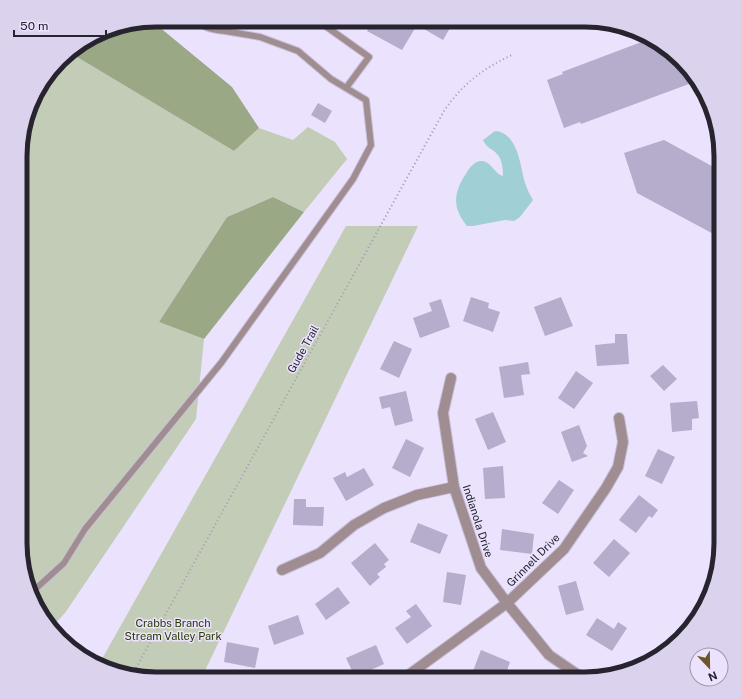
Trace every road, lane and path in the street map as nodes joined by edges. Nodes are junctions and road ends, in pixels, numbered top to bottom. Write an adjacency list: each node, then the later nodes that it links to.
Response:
1 (205, 27): 5 (lane)
2 (222, 27): 5 (lane)
3 (226, 27): 5 (lane)
4 (327, 27): 7 (lane)
5 (225, 30): 7 (lane)
6 (514, 54): 14 (path, Gude Trail)
7 (346, 88): 12 (lane)
8 (451, 378): 10 (street, Indianola Drive)
9 (619, 418): 13 (street, Grinnell Drive)
10 (454, 488): 11 (street); 13 (street, Indianola Drive)
11 (282, 570)
12 (36, 589)
13 (507, 603): 15 (street, Grinnell Drive); 16 (street, Indianola Drive)
14 (135, 670)
15 (413, 672)
16 (574, 672)

